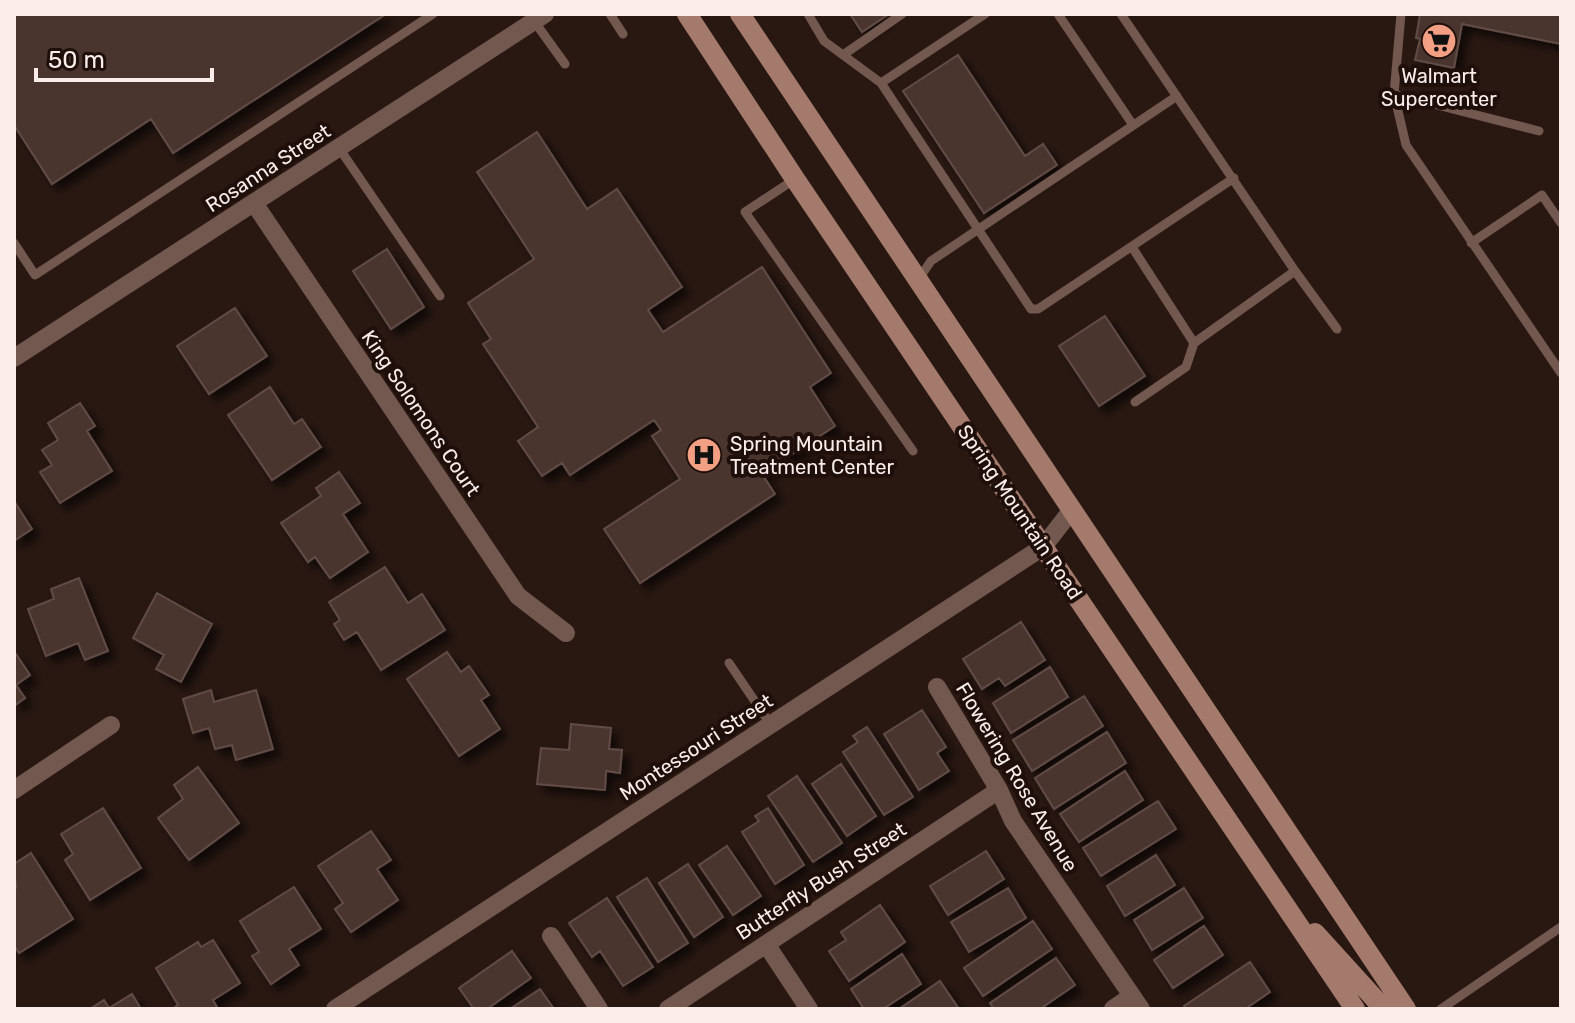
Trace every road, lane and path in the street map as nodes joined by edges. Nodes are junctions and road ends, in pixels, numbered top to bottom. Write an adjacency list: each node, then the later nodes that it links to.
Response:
1 (433, 14): 26 (lane)
2 (610, 14): 12 (lane)
3 (687, 14): 22 (main road, Spring Mountain Road)
4 (740, 14): 30 (main road)
5 (808, 14): 13 (lane)
6 (902, 14): 13 (lane)
7 (985, 14): 15 (lane)
8 (1058, 14): 18 (lane)
9 (1121, 14): 17 (lane)
10 (1401, 14): 16 (lane)
11 (540, 17): 14 (lane); 20 (street, Rosanna Street)
12 (623, 34)
13 (843, 55): 15 (lane)
14 (565, 64)
15 (881, 83): 25 (lane)
16 (1394, 94): 19 (lane); 27 (lane)
17 (1177, 96): 18 (lane); 21 (lane)
18 (1133, 125): 25 (lane)
19 (1539, 131)
20 (339, 148): 23 (street, Rosanna Street); 31 (lane)
21 (1234, 178): 28 (lane); 29 (lane)
22 (795, 179): 37 (lane); 39 (main road, Spring Mountain Road)
23 (254, 203): 34 (street, Rosanna Street); 40 (street, King Solomons Court)
24 (1561, 223): 27 (lane)
25 (978, 230): 28 (lane); 30 (lane)
26 (14, 243)
27 (1471, 243): 35 (lane)
28 (1132, 247): 33 (lane)
29 (1295, 271): 32 (lane); 33 (lane)
30 (918, 280): 38 (main road)
31 (440, 296)
32 (1337, 329)
33 (1194, 343): 36 (lane)
34 (14, 358)
35 (1561, 373)
36 (1135, 402)
37 (913, 451)
38 (1071, 511): 39 (street, Montessouri Street); 59 (main road)
39 (1043, 547): 44 (street, Montessouri Street); 47 (main road, Spring Mountain Road)
40 (566, 633)
41 (729, 663): 44 (lane)
42 (937, 687): 46 (street, Flowering Rose Avenue)
43 (111, 725): 45 (street)
44 (771, 725): 52 (street, Montessouri Street)
45 (14, 790)
46 (999, 790): 50 (street, Butterfly Bush Street); 51 (street, Flowering Rose Avenue)
47 (1269, 883): 57 (main road, Spring Mountain Road); 58 (main road)
48 (1561, 927): 60 (lane)
49 (551, 936): 53 (street)
50 (766, 944): 54 (street, Butterfly Bush Street); 55 (street)
51 (1136, 1003): 56 (street)
52 (335, 1009)
53 (599, 1009)
54 (668, 1009)
55 (809, 1009)
56 (1113, 1009)
57 (1355, 1009)
58 (1384, 1009)
59 (1406, 1009)
60 (1441, 1009)

